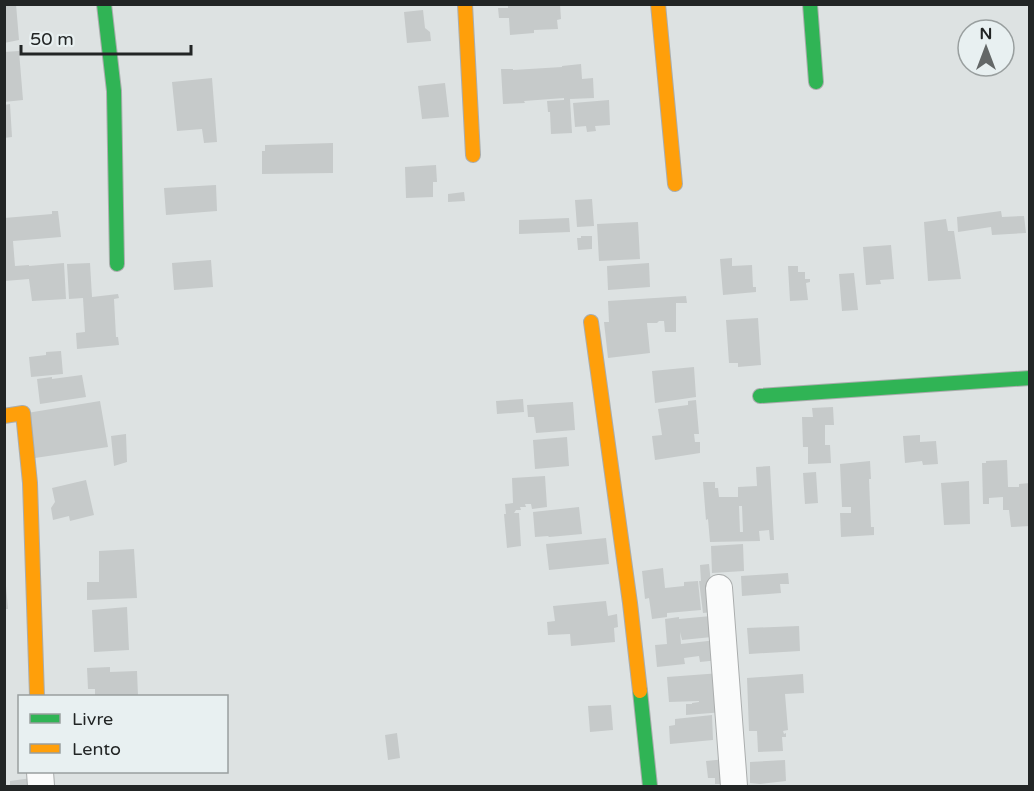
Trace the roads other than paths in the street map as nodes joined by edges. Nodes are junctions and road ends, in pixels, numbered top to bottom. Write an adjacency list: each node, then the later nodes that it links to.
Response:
1 (104, 4): 8 (street)
2 (465, 4): 6 (street)
3 (658, 4): 7 (street)
4 (810, 4): 5 (street)
5 (816, 82)
6 (473, 155)
7 (675, 184)
8 (117, 264)
9 (591, 322): 15 (street)
10 (1029, 378): 11 (street)
11 (760, 396)
12 (4, 416): 14 (street)
13 (719, 588): 16 (street)
14 (37, 695)
15 (650, 786)
16 (734, 786)

